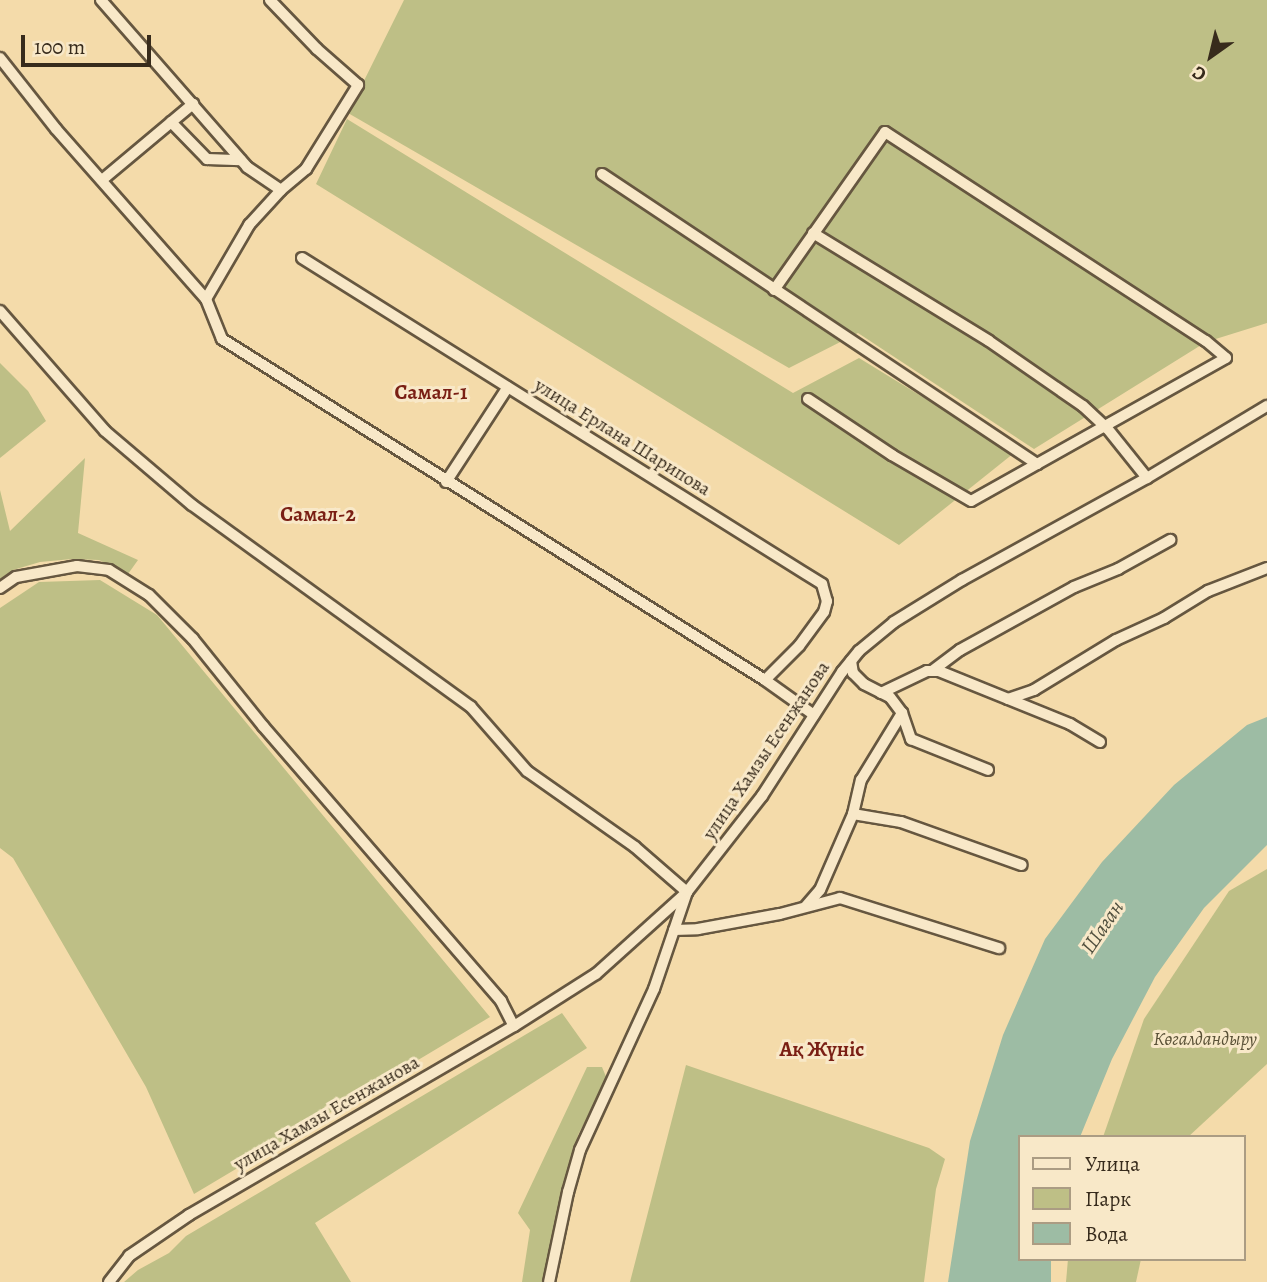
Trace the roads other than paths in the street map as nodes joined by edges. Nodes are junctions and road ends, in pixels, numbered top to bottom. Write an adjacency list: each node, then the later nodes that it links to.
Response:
1 (101, 0): 4 (street)
2 (270, 0): 9 (street)
3 (0, 58): 8 (street)
4 (193, 104): 5 (street); 6 (street)
5 (171, 122): 6 (street); 8 (street)
6 (241, 160): 9 (street)
7 (602, 174): 12 (street)
8 (102, 180): 13 (street)
9 (281, 190): 13 (street)
10 (813, 233): 12 (street); 18 (street); 18 (street)
11 (302, 258): 15 (street, улица Ерлана Шарипова)
12 (774, 290): 19 (street)
13 (206, 299): 21 (street)
14 (0, 312): 36 (street)
15 (508, 387): 21 (street); 27 (street, улица Ерлана Шарипова)
16 (808, 399): 19 (street)
17 (1267, 406): 20 (street, улица Хамзы Есенжанова)
18 (1107, 428): 19 (street); 20 (street)
19 (1037, 464)
20 (1147, 478): 25 (street, улица Хамзы Есенжанова)
21 (446, 482): 27 (street)
22 (1170, 540): 26 (street)
23 (1267, 568): 29 (street)
24 (0, 588): 40 (street)
25 (851, 661): 28 (street); 31 (street, улица Хамзы Есенжанова)
26 (932, 671): 28 (street); 29 (street)
27 (765, 680): 31 (street)
28 (881, 692): 30 (street)
29 (1008, 699): 32 (street)
30 (902, 713): 33 (street); 34 (street)
31 (814, 715): 36 (street, улица Хамзы Есенжанова)
32 (1100, 742)
33 (988, 769)
34 (853, 814): 35 (street); 37 (street)
35 (1022, 865)
36 (687, 892): 38 (street); 40 (street, улица Хамзы Есенжанова)
37 (806, 907): 38 (street); 39 (street)
38 (674, 929): 42 (street)
39 (999, 948)
40 (514, 1026): 41 (street, улица Хамзы Есенжанова)
41 (109, 1282)
42 (549, 1282)

